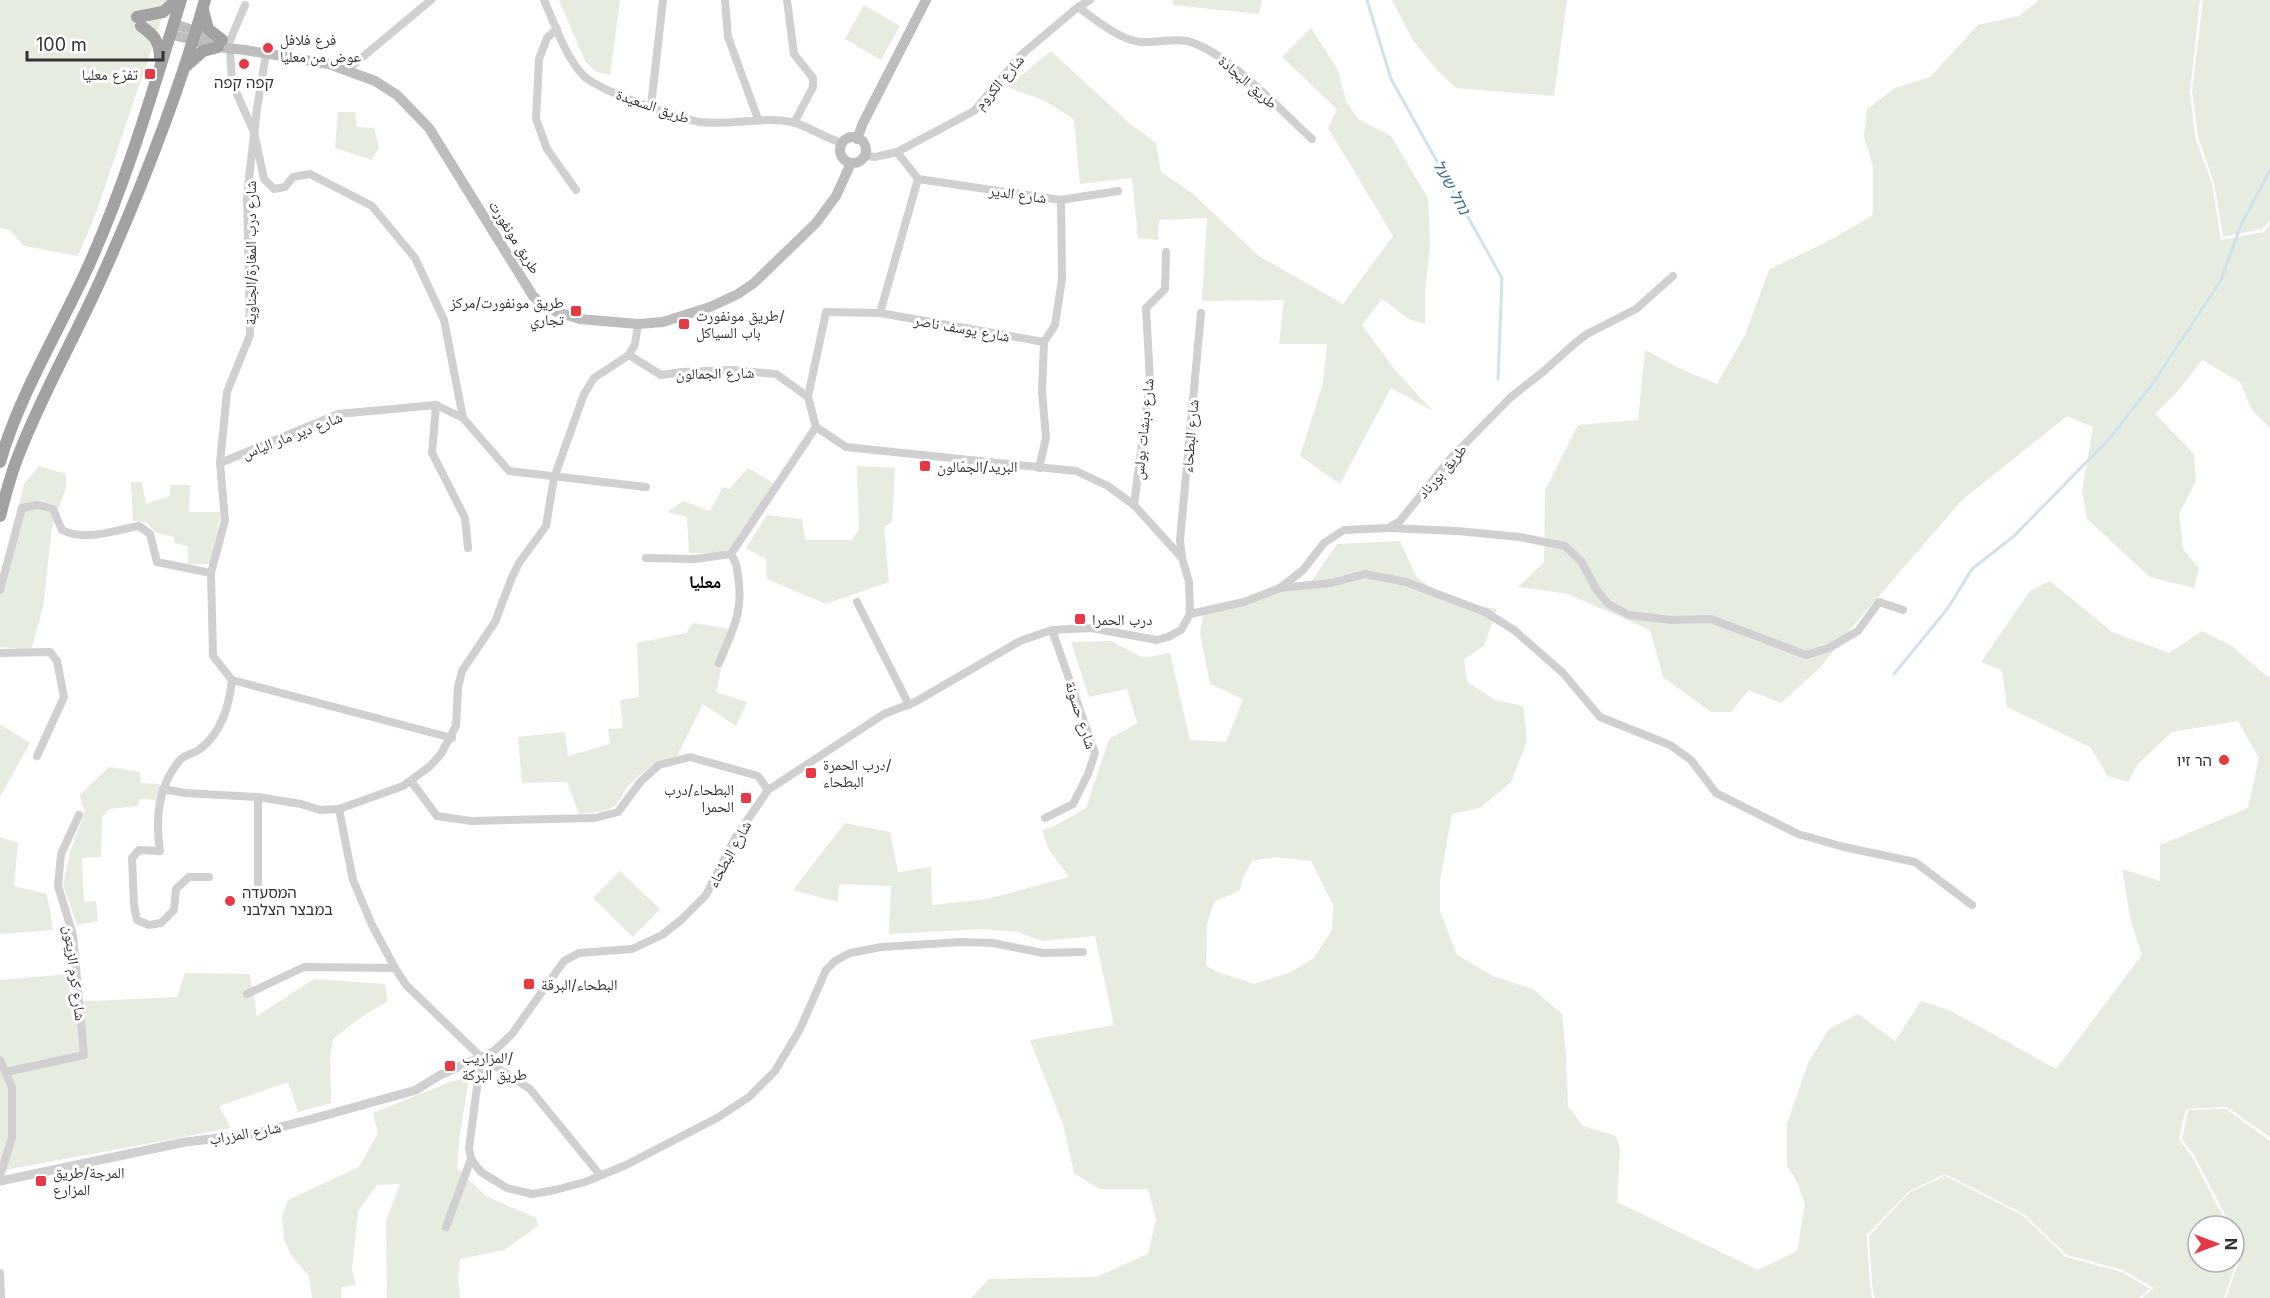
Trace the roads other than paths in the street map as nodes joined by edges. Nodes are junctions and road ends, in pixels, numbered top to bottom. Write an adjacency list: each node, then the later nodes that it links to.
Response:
1 (179, 0): 12 (highway); 17 (highway)
2 (431, 0): 19 (street)
3 (544, 0): 13 (street, طريق السعيدة)
4 (663, 0): 20 (street)
5 (725, 0): 21 (street)
6 (787, 0): 22 (street)
7 (926, 0): 24 (main road)
8 (1090, 0): 11 (street, شارع الكروم)
9 (204, 5): 14 (highway); 15 (highway)
10 (245, 5): 15 (street)
11 (1078, 7): 25 (street, طريق البجادة); 27 (street, شارع الكروم)
12 (172, 29): 14 (main road, طريق مونفورت); 17 (highway)
13 (557, 29): 20 (street, طريق السعيدة); 31 (street)
14 (194, 35): 15 (main road, طريق مونفورت); 18 (highway)
15 (225, 45): 16 (main road, طريق مونفورت); 18 (highway); 23 (street)
16 (266, 54): 19 (main road, طريق مونفورت); 23 (street, شارع درب المغارة/الجناوية)
17 (160, 65): 45 (highway)
18 (185, 67): 51 (highway)
19 (347, 69): 38 (main road, طريق مونفورت)
20 (651, 106): 21 (street, طريق السعيدة)
21 (758, 119): 22 (street, طريق السعيدة)
22 (794, 123): 26 (street, طريق السعيدة)
23 (254, 132): 43 (street); 46 (street, شارع درب المغارة/الجناوية)
24 (857, 139): 26 (main road); 28 (main road)
25 (1312, 140)
26 (843, 143): 29 (main road)
27 (897, 153): 28 (street, شارع الكروم); 30 (street)
28 (865, 156): 29 (main road)
29 (851, 163): 38 (main road, طريق مونفورت)
30 (918, 179): 33 (street, شارع الدير); 36 (street)
31 (576, 190)
32 (1118, 191): 33 (street, شارع الدير)
33 (1061, 200): 39 (street)
34 (1166, 252): 50 (street, شارع دبشات بولس)
35 (1673, 276): 52 (street, طريق بورناد)
36 (880, 313): 39 (street, شارع يوسف ناصر); 41 (street, شارع يوسف ناصر)
37 (1201, 314): 56 (street, شارع البطحاء)
38 (638, 324): 40 (street)
39 (1044, 342): 47 (street)
40 (629, 355): 41 (street, شارع الجمالون); 48 (street)
41 (808, 397): 44 (street)
42 (436, 405): 43 (street); 46 (street, شارع دير مار الياس); 53 (street)
43 (463, 418): 48 (street)
44 (816, 427): 47 (street); 54 (street)
45 (0, 462)
46 (220, 463): 57 (street, شارع درب المغارة/الجناوية)
47 (1039, 468): 50 (street)
48 (554, 478): 49 (street); 68 (street)
49 (646, 487)
50 (1134, 505): 56 (street)
51 (0, 516)
52 (1388, 528): 58 (street); 61 (street)
53 (468, 548)
54 (730, 554): 55 (street); 65 (street)
55 (646, 558)
56 (1182, 558): 62 (street)
57 (211, 573): 59 (street); 66 (street, شارع درب المغارة/الجناوية)
58 (1280, 588): 62 (street); 79 (street)
59 (0, 591)
60 (857, 602): 67 (street)
61 (1903, 610)
62 (1190, 614): 63 (street, شارع البطحاء)
63 (1052, 630): 67 (street, شارع البطحاء); 76 (street, شارع حسونة)
64 (0, 653): 69 (street)
65 (719, 663)
66 (232, 680): 68 (street); 71 (street)
67 (909, 705): 72 (street, شارع البطحاء)
68 (452, 738): 70 (street)
69 (37, 756)
70 (411, 781): 72 (street); 74 (street)
71 (163, 789): 73 (street); 77 (street)
72 (768, 790): 83 (street, شارع البطحاء)
73 (258, 797): 74 (street); 78 (street)
74 (339, 809): 81 (street)
75 (79, 815): 85 (street, شارع كرم الزيتون)
76 (1045, 818)
77 (209, 877)
78 (258, 895)
79 (1972, 905)
80 (1083, 952): 87 (street)
81 (395, 968): 82 (street); 83 (street)
82 (247, 994)
83 (481, 1057): 86 (street); 87 (street); 88 (street, شارع المزراب)
84 (0, 1060): 85 (street)
85 (6, 1072): 88 (street)
86 (471, 1159): 87 (street); 89 (street)
87 (600, 1176)
88 (0, 1179)
89 (446, 1227)
90 (0, 1273): 91 (street)
91 (1, 1298)

